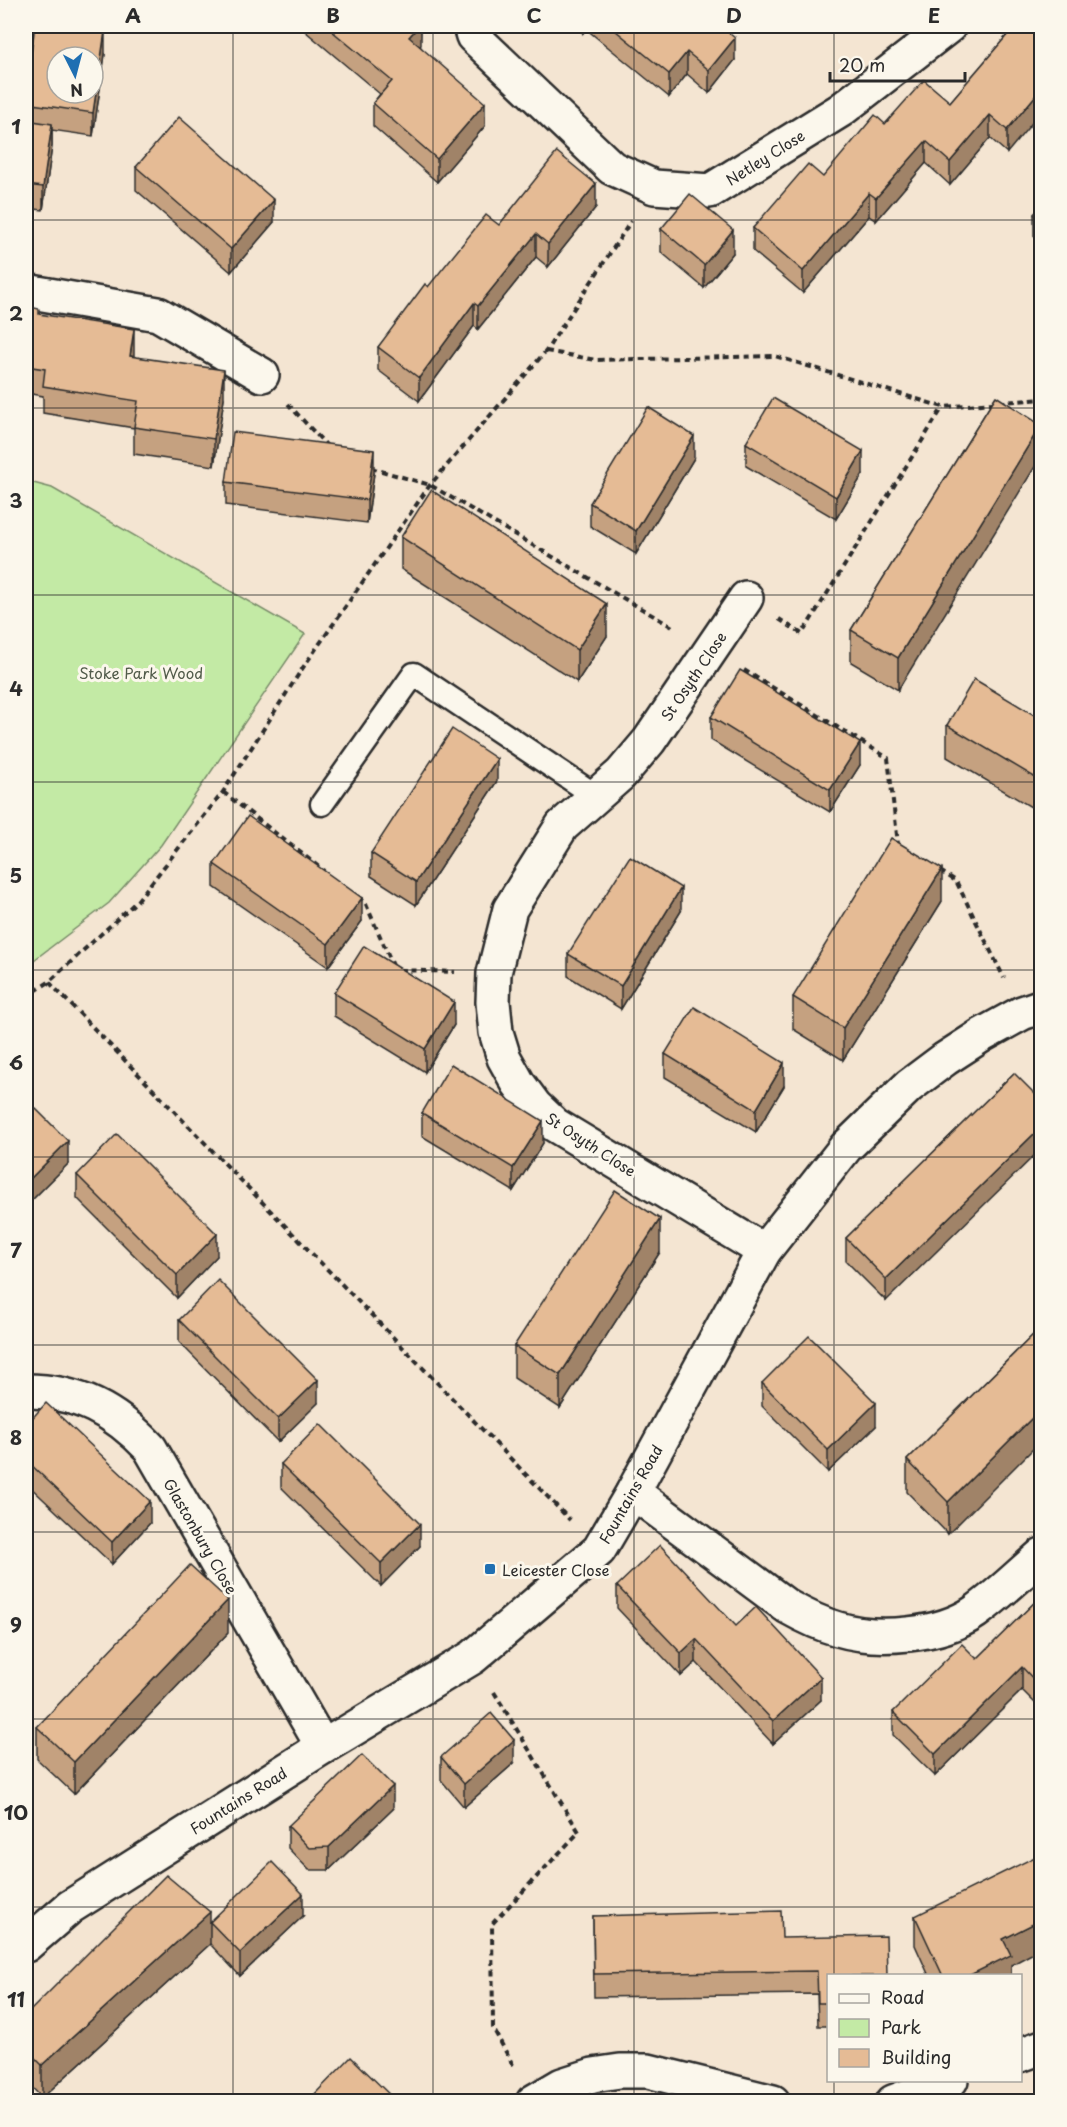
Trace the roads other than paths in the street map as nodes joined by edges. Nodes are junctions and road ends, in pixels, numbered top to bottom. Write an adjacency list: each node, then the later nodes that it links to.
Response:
1 (470, 26): 2 (street, Netley Close)
2 (949, 26)
3 (26, 291): 4 (street)
4 (262, 375)
5 (746, 598): 6 (street, St Osyth Close)
6 (596, 796): 7 (lane); 9 (street, St Osyth Close)
7 (322, 804)
8 (1041, 1006): 9 (street, Fountains Road)
9 (764, 1251): 11 (street, Fountains Road)
10 (26, 1391): 13 (street, Glastonbury Close)
11 (633, 1492): 12 (street); 13 (street, Fountains Road)
12 (1041, 1555)
13 (323, 1747): 14 (street, Fountains Road)
14 (26, 1945)
15 (1041, 2048): 16 (street)
16 (1022, 2054)
17 (946, 2082): 20 (street)
18 (534, 2101): 19 (street)
19 (772, 2102)
20 (893, 2102)

